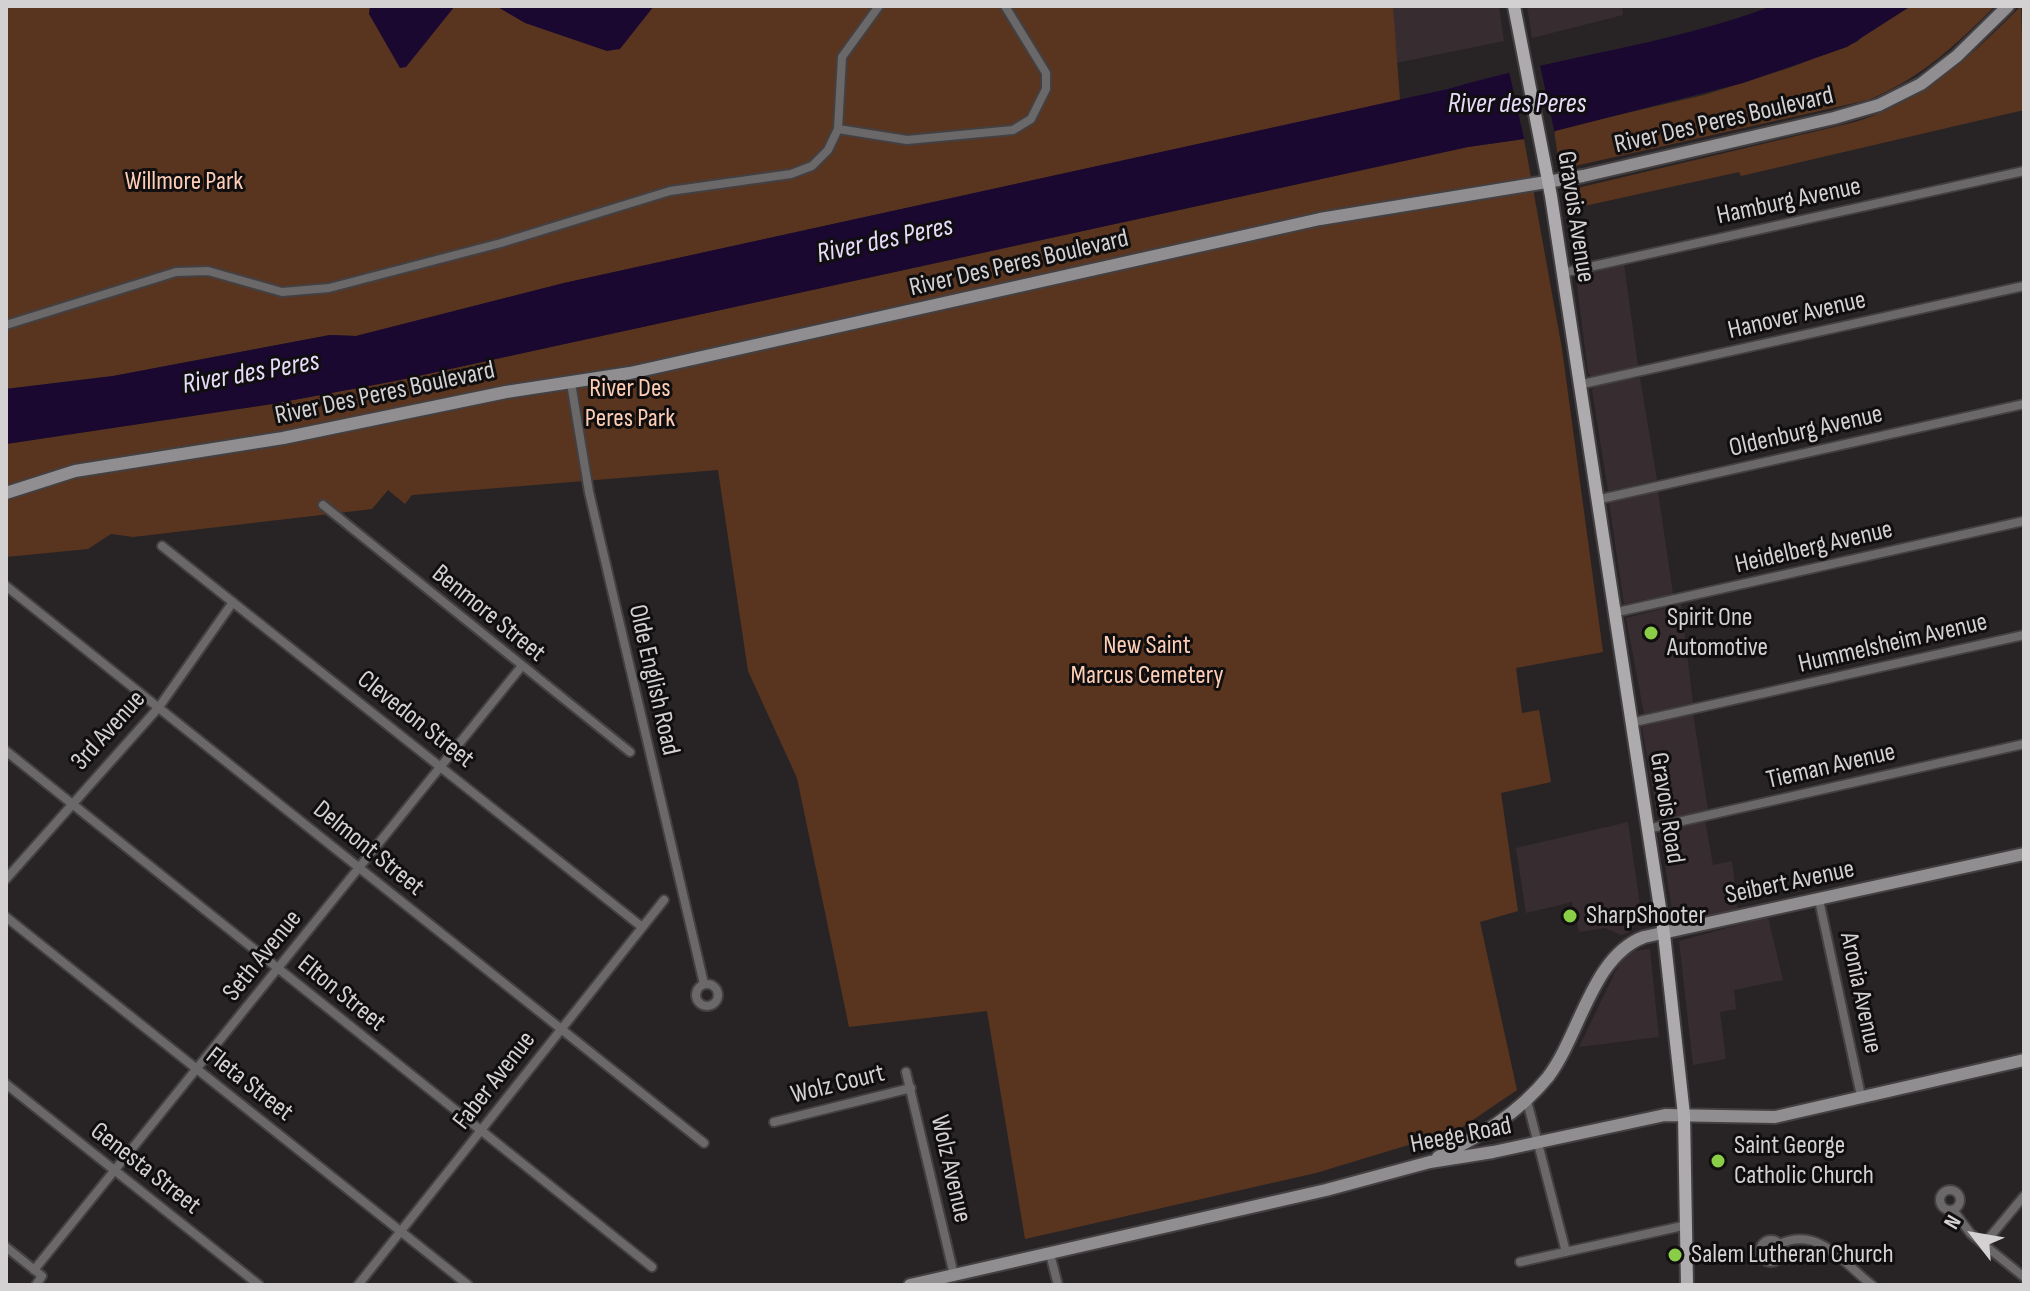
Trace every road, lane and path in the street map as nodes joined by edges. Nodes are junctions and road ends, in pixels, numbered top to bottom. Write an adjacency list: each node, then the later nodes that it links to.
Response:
1 (879, 6): 5 (street)
2 (1005, 6): 5 (street)
3 (1514, 6): 7 (main road, Gravois Avenue)
4 (2008, 6): 7 (main road, River Des Peres Boulevard)
5 (838, 129): 10 (street)
6 (2024, 171): 8 (street, Hamburg Avenue)
7 (1548, 182): 8 (main road, Gravois Avenue); 12 (main road, River Des Peres Boulevard)
8 (1562, 273): 11 (main road, Gravois Avenue)
9 (2024, 286): 13 (street, Hanover Avenue)
10 (6, 325)
11 (1572, 341): 13 (main road, Gravois Road)
12 (571, 383): 15 (main road, River Des Peres Boulevard); 42 (street, Olde English Road)
13 (1578, 385): 16 (main road, Gravois Road)
14 (2024, 404): 16 (street, Oldenburg Avenue)
15 (6, 493)
16 (1596, 500): 22 (main road, Gravois Road)
17 (323, 505): 24 (street, Benmore Street)
18 (2024, 521): 22 (street, Heidelberg Avenue)
19 (162, 546): 21 (street, Clevedon Street)
20 (6, 586): 25 (street, Delmont Street)
21 (233, 602): 25 (street, 3rd Avenue); 30 (street, Clevedon Street)
22 (1613, 613): 26 (main road, Gravois Road)
23 (2024, 635): 26 (street, Hummelsheim Avenue)
24 (521, 667): 29 (street, Benmore Street); 30 (street, Seth Avenue)
25 (159, 707): 31 (street, 3rd Avenue); 34 (street, Delmont Street)
26 (1630, 723): 32 (main road, Gravois Road)
27 (2024, 744): 32 (street, Tieman Avenue)
28 (6, 751): 31 (street, Elton Street)
29 (630, 752)
30 (441, 766): 34 (street, Seth Avenue); 39 (street, Clevedon Street)
31 (73, 803): 35 (street, 3rd Avenue); 41 (street, Elton Street)
32 (1647, 829): 40 (main road, Gravois Road)
33 (2024, 854): 37 (main road, Seibert Avenue)
34 (359, 868): 41 (street, Seth Avenue); 43 (street, Delmont Street)
35 (6, 879)
36 (664, 900): 39 (street, Faber Avenue)
37 (1819, 900): 40 (main road, Seibert Avenue); 49 (street, Aronia Avenue)
38 (6, 917): 45 (street, Fleta Street)
39 (642, 927): 43 (street, Faber Avenue)
40 (1664, 934): 50 (main road, Seibert Avenue); 51 (main road, Gravois Road)
41 (278, 969): 45 (street, Seth Avenue); 53 (street, Elton Street)
42 (704, 984)
43 (560, 1029): 53 (street, Faber Avenue); 54 (street, Delmont Street)
44 (2024, 1060): 49 (main road, Heege Road)
45 (197, 1069): 57 (street, Seth Avenue); 61 (street, Fleta Street)
46 (906, 1072): 48 (street, Wolz Avenue)
47 (6, 1084): 57 (street, Genesta Street)
48 (911, 1088): 52 (street, Wolz Court); 70 (street, Wolz Avenue)
49 (1861, 1096): 51 (main road, Heege Road)
50 (1527, 1101): 55 (street); 56 (main road, Seibert Avenue)
51 (1684, 1115): 55 (main road, Heege Road); 60 (main road, Gravois Road)
52 (774, 1122)
53 (482, 1132): 61 (street, Faber Avenue); 68 (street, Elton Street)
54 (704, 1143)
55 (1535, 1143): 56 (main road, Heege Road); 65 (street)
56 (1430, 1162): 66 (main road, Heege Road)
57 (115, 1170): 69 (street, Seth Avenue); 73 (street, Genesta Street)
58 (2024, 1196): 63 (street)
59 (1953, 1210): 63 (street)
60 (1688, 1225): 65 (street); 78 (main road, Gravois Road)
61 (401, 1231): 74 (street, Faber Avenue); 75 (street, Fleta Street)
62 (1780, 1244): 79 (street)
63 (1984, 1244): 71 (street)
64 (6, 1247): 69 (street)
65 (1566, 1252): 67 (street)
66 (1050, 1254): 70 (main road, Heege Road); 77 (street)
67 (1520, 1262)
68 (652, 1267)
69 (34, 1270): 72 (street)
70 (954, 1275): 76 (main road, Heege Road)
71 (2024, 1277)
72 (36, 1285)
73 (259, 1285)
74 (358, 1285)
75 (468, 1285)
76 (910, 1285)
77 (1058, 1285)
78 (1687, 1285)
79 (1872, 1285)

